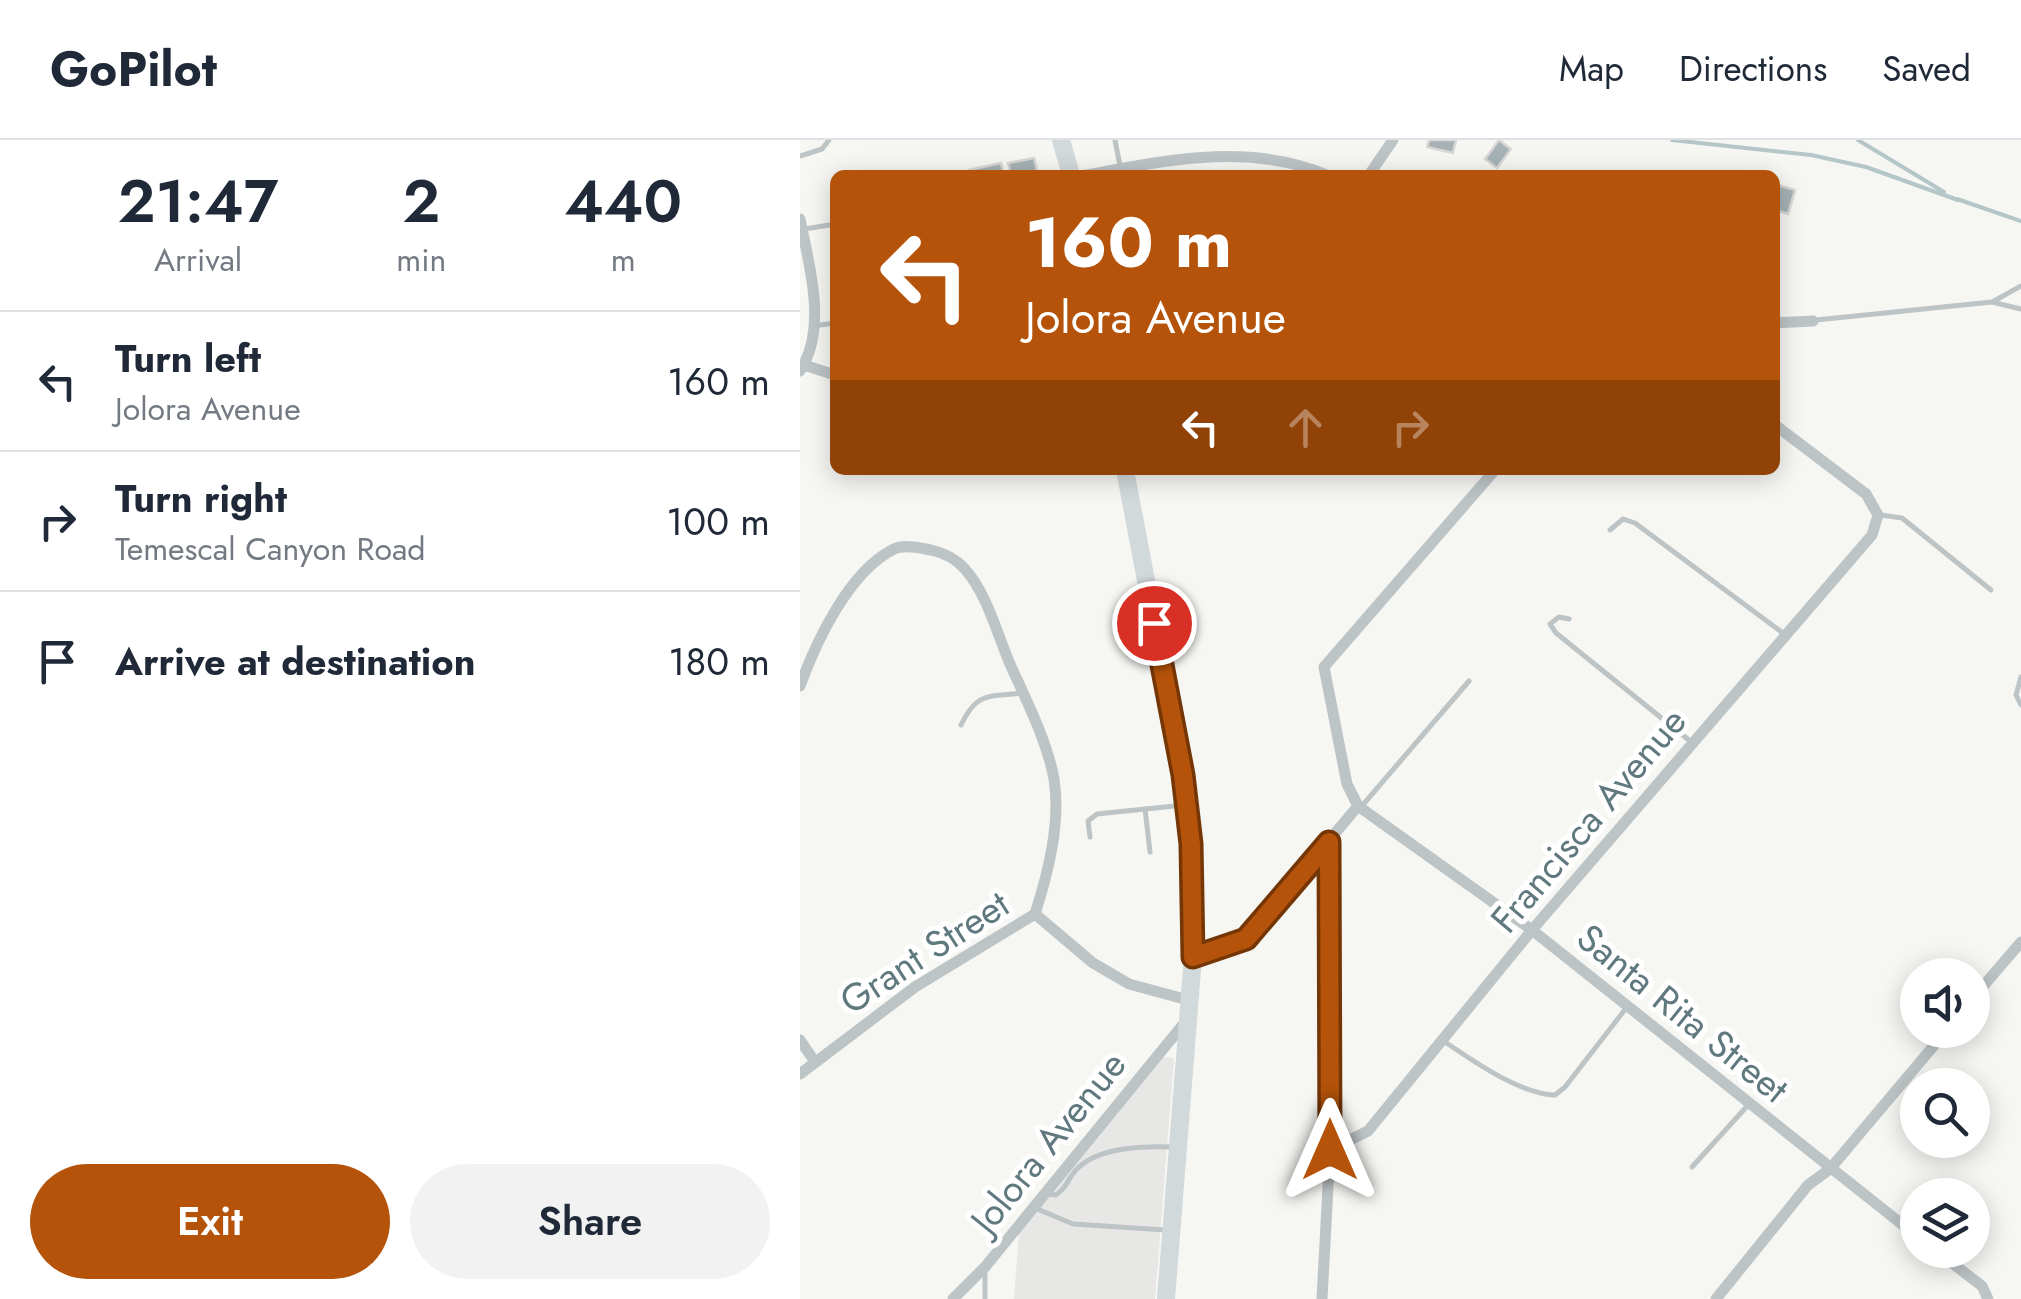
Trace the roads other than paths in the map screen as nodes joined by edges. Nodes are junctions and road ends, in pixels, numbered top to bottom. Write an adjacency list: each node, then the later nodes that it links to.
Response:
1 (829, 140): 5 (lane)
2 (1061, 140): 8 (main road)
3 (1115, 140): 6 (lane)
4 (1392, 140): 11 (street)
5 (800, 156)
6 (1120, 169): 7 (street); 9 (street)
7 (1152, 169): 10 (street)
8 (1070, 170)
9 (1114, 170)
10 (1310, 170)
11 (1372, 170)
12 (801, 224): 13 (lane); 14 (street)
13 (830, 224)
14 (806, 283): 21 (street)
15 (2021, 286): 16 (lane)
16 (1992, 302): 17 (lane); 18 (lane)
17 (2021, 310)
18 (1813, 321): 20 (street)
19 (830, 324): 21 (lane)
20 (1780, 324)
21 (813, 326): 22 (street)
22 (802, 368): 23 (street)
23 (830, 374)
24 (1780, 429): 27 (street)
25 (1125, 475): 39 (main road)
26 (1492, 475): 40 (street)
27 (1878, 514): 29 (lane); 31 (street, Francisca Avenue)
28 (1610, 530): 31 (lane)
29 (1990, 590)
30 (1569, 619): 38 (lane)
31 (1786, 635): 38 (street, Francisca Avenue)
32 (2021, 677): 36 (lane)
33 (1469, 681): 40 (lane)
34 (800, 686): 35 (street)
35 (1023, 693): 37 (lane); 45 (street)
36 (2021, 704)
37 (960, 725)
38 (1693, 742): 46 (street, Francisca Avenue)
39 (1186, 805): 41 (lane); 48 (main road)
40 (1359, 806): 43 (street); 46 (street, Santa Rita Street)
41 (1145, 809): 42 (lane); 44 (lane)
42 (1090, 838)
43 (1329, 842): 48 (street); 60 (street)
44 (1150, 852)
45 (1035, 914): 50 (street, Grant Street); 56 (street, Grant Street)
46 (1532, 930): 51 (street, Santa Rita Street); 54 (street, Francisca Avenue)
47 (2021, 942): 49 (street)
48 (1193, 957): 50 (main road)
49 (1990, 979)
50 (1188, 1000): 52 (main road)
51 (1627, 1006): 54 (lane); 58 (street, Santa Rita Street)
52 (1186, 1021): 59 (main road); 63 (street, Jolora Avenue)
53 (800, 1040): 56 (street)
54 (1442, 1040): 60 (street, Francisca Avenue)
55 (1932, 1048): 62 (street)
56 (815, 1062): 57 (street, Grant Street)
57 (800, 1074)
58 (1749, 1104): 61 (lane); 62 (street, Santa Rita Street)
59 (1177, 1147): 63 (lane); 66 (main road)
60 (1330, 1150): 72 (street)
61 (1692, 1167)
62 (1830, 1169): 65 (street, Santa Rita Street); 73 (street)
63 (1044, 1193): 64 (street, Jolora Avenue)
64 (1032, 1207): 66 (lane); 67 (street, Jolora Avenue)
65 (1900, 1223)
66 (1171, 1230): 71 (main road)
67 (985, 1266): 69 (street, Jolora Avenue); 70 (lane)
68 (1958, 1268): 74 (street)
69 (953, 1299)
70 (985, 1299)
71 (1166, 1299)
72 (1322, 1299)
73 (1716, 1299)
74 (1988, 1299)

